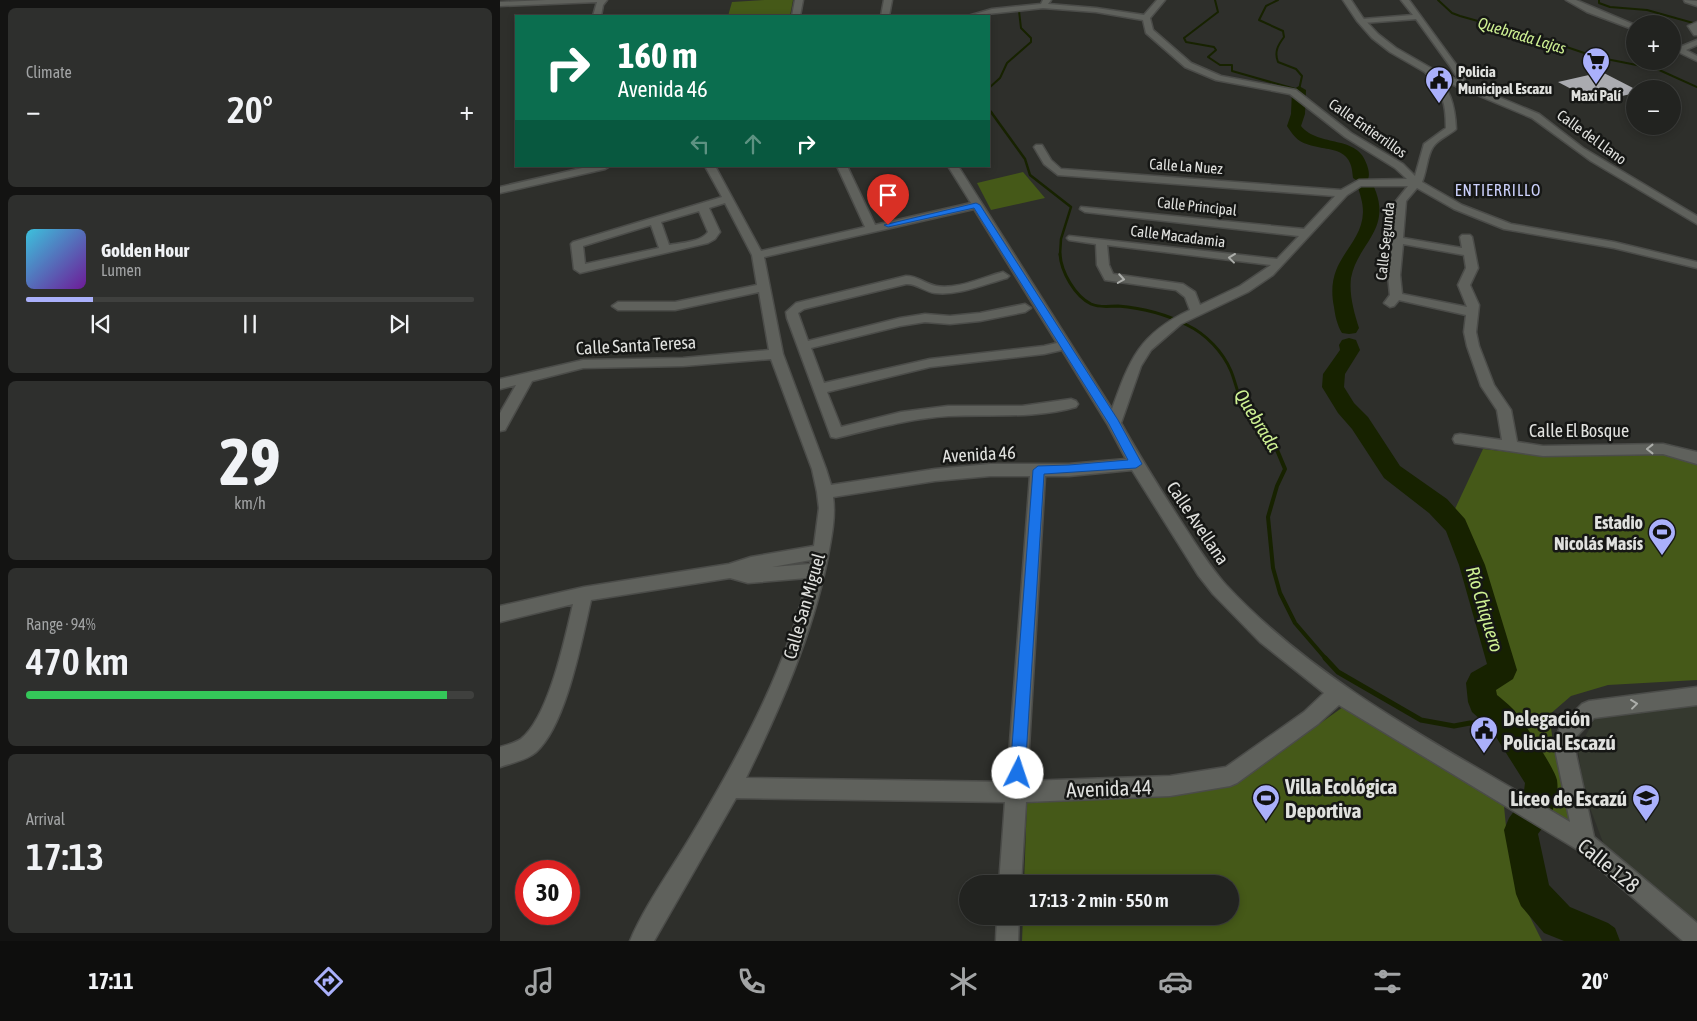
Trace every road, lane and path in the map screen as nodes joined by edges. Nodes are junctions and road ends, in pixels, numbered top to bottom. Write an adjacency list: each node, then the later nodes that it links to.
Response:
1 (602, 0): 10 (street); 13 (street)
2 (799, 0): 14 (street)
3 (888, 0): 15 (street)
4 (1161, 0): 17 (street)
5 (1347, 0): 18 (street, Calle del Llano)
6 (1405, 0): 16 (street)
7 (1570, 0): 19 (street)
8 (1688, 0): 11 (street)
9 (1045, 3): 12 (street); 17 (street)
10 (500, 4)
11 (1697, 4)
12 (976, 13)
13 (597, 15)
14 (796, 15)
15 (885, 15)
16 (1417, 17): 18 (street); 27 (street)
17 (1146, 18): 33 (street, Calle Entierrillos)
18 (1362, 21): 26 (street, Calle del Llano)
19 (1626, 24)
20 (1695, 24): 21 (street)
21 (1697, 34)
22 (1697, 42): 23 (street)
23 (1681, 47)
24 (1681, 51): 25 (street)
25 (1697, 59)
26 (1429, 72): 27 (street, Calle del Llano); 33 (street)
27 (1459, 84): 40 (street, Calle del Llano)
28 (1039, 147): 35 (street, Calle La Nuez)
29 (601, 167): 34 (street)
30 (711, 167): 36 (street, Calle San Miguel)
31 (842, 167): 42 (street)
32 (954, 167): 37 (street, Calle Avellana)
33 (1416, 183): 35 (street); 46 (street, Calle Segunda); 52 (street, Calle Entierrillos)
34 (500, 190)
35 (1343, 193): 43 (street)
36 (728, 202): 38 (street); 50 (street, Calle San Miguel)
37 (976, 205): 42 (street); 60 (street, Calle Avellana)
38 (704, 208): 41 (street); 48 (street)
39 (1084, 208): 43 (street, Calle Principal)
40 (1697, 221)
41 (656, 222): 48 (street); 48 (street)
42 (871, 229): 50 (street)
43 (1306, 233): 51 (street)
44 (1466, 237): 49 (street)
45 (1073, 238): 47 (street, Calle Macadamia)
46 (1398, 240): 49 (street); 58 (street, Calle Segunda)
47 (1101, 242): 51 (street, Calle Macadamia, one-way to 47); 57 (street, one-way to 57)
48 (665, 250)
49 (1468, 252): 58 (street)
50 (758, 255): 54 (street, Calle San Miguel)
51 (1280, 263): 57 (street)
52 (1697, 265)
53 (1002, 276): 59 (street)
54 (765, 287): 55 (street); 61 (street, Calle San Miguel)
55 (618, 306)
56 (1026, 308): 59 (street)
57 (1196, 311): 66 (street)
58 (1471, 312): 69 (street)
59 (803, 346): 64 (street)
60 (1068, 352): 64 (street); 66 (street, Calle Avellana)
61 (776, 354): 62 (street, Calle Santa Teresa); 73 (street, Calle San Miguel)
62 (528, 376): 63 (street, Calle Santa Teresa); 67 (street)
63 (500, 384)
64 (820, 389): 65 (street)
65 (1071, 404)
66 (1114, 423): 71 (street, Calle Avellana)
67 (500, 426)
68 (1460, 439): 69 (street, Calle El Bosque)
69 (1511, 447): 70 (street, Calle El Bosque, one-way to 69)
70 (1697, 458)
71 (1136, 464): 72 (street, Avenida 46); 79 (street, Calle Avellana)
72 (1038, 470): 73 (street, Avenida 46); 83 (street)
73 (825, 492): 74 (street, Calle San Miguel)
74 (821, 551): 75 (street, Calle San Miguel); 76 (street)
75 (818, 570): 76 (street); 82 (street, Calle San Miguel)
76 (729, 571): 77 (street)
77 (584, 594): 78 (street); 81 (street)
78 (500, 614)
79 (1338, 693): 83 (street, Avenida 44); 84 (street, Calle Avellana)
80 (1697, 696): 85 (street, one-way to 80)
81 (500, 757)
82 (731, 788): 83 (street, Avenida 44); 89 (street, Calle San Miguel)
83 (1017, 792): 86 (street)
84 (1516, 801): 85 (street, Calle 128)
85 (1585, 843): 88 (street, Calle 128)
86 (1011, 875)
87 (1008, 925): 90 (street)
88 (1697, 938)
89 (641, 941)
90 (1007, 941)

